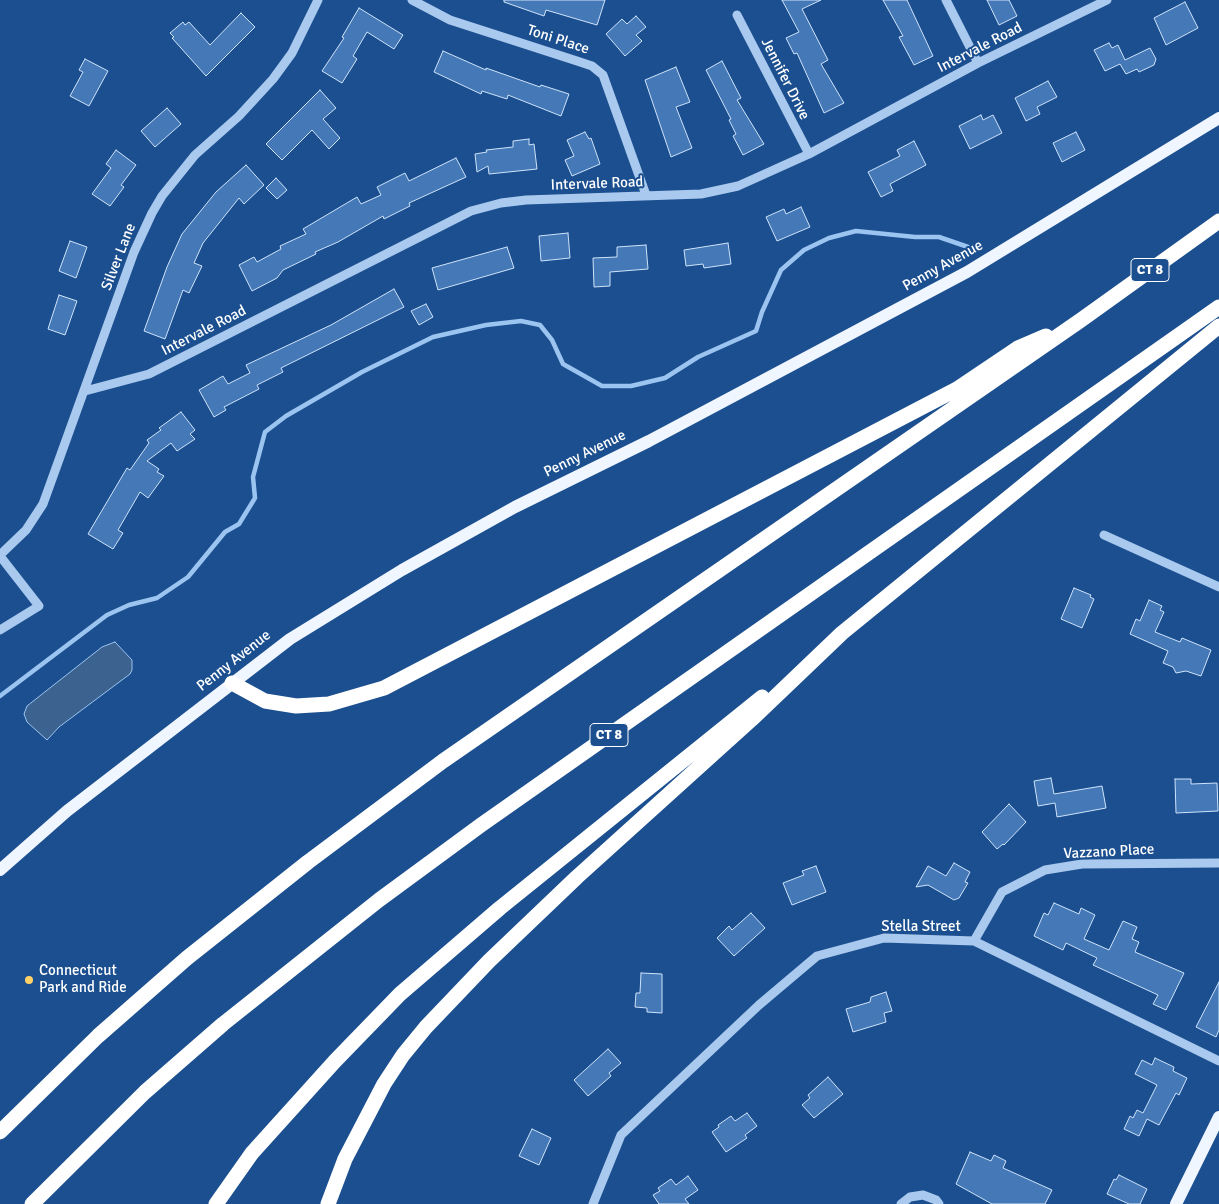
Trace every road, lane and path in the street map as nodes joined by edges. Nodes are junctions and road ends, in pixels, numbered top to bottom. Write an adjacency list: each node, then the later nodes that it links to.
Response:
1 (318, 0): 14 (street, Silver Lane)
2 (412, 0): 9 (street, Toni Place)
3 (946, 0): 6 (street)
4 (1107, 0): 6 (street, Intervale Road)
5 (737, 15): 8 (street, Jennifer Drive)
6 (978, 63): 8 (street, Intervale Road)
7 (1219, 118): 20 (main road, Penny Avenue)
8 (809, 154): 9 (street, Intervale Road)
9 (646, 195): 14 (street, Intervale Road)
10 (1219, 221): 12 (highway, CT 8)
11 (1219, 306): 27 (highway, CT 8)
12 (1081, 320): 20 (highway); 26 (highway, CT 8)
13 (1219, 326): 19 (highway)
14 (85, 391): 16 (street, Silver Lane)
15 (1104, 535): 17 (street)
16 (0, 555): 18 (street)
17 (1219, 587)
18 (0, 630)
19 (842, 632): 28 (highway); 29 (highway)
20 (232, 683): 22 (main road, Penny Avenue)
21 (1219, 863): 23 (street, Vazzano Place)
22 (0, 870)
23 (974, 942): 24 (street, Stella Street); 30 (street, Stella Street)
24 (1219, 1061)
25 (1219, 1117): 33 (main road)
26 (0, 1132)
27 (32, 1204)
28 (216, 1204)
29 (328, 1204)
30 (593, 1204)
31 (900, 1204): 32 (street)
32 (939, 1204)
33 (1176, 1204)

